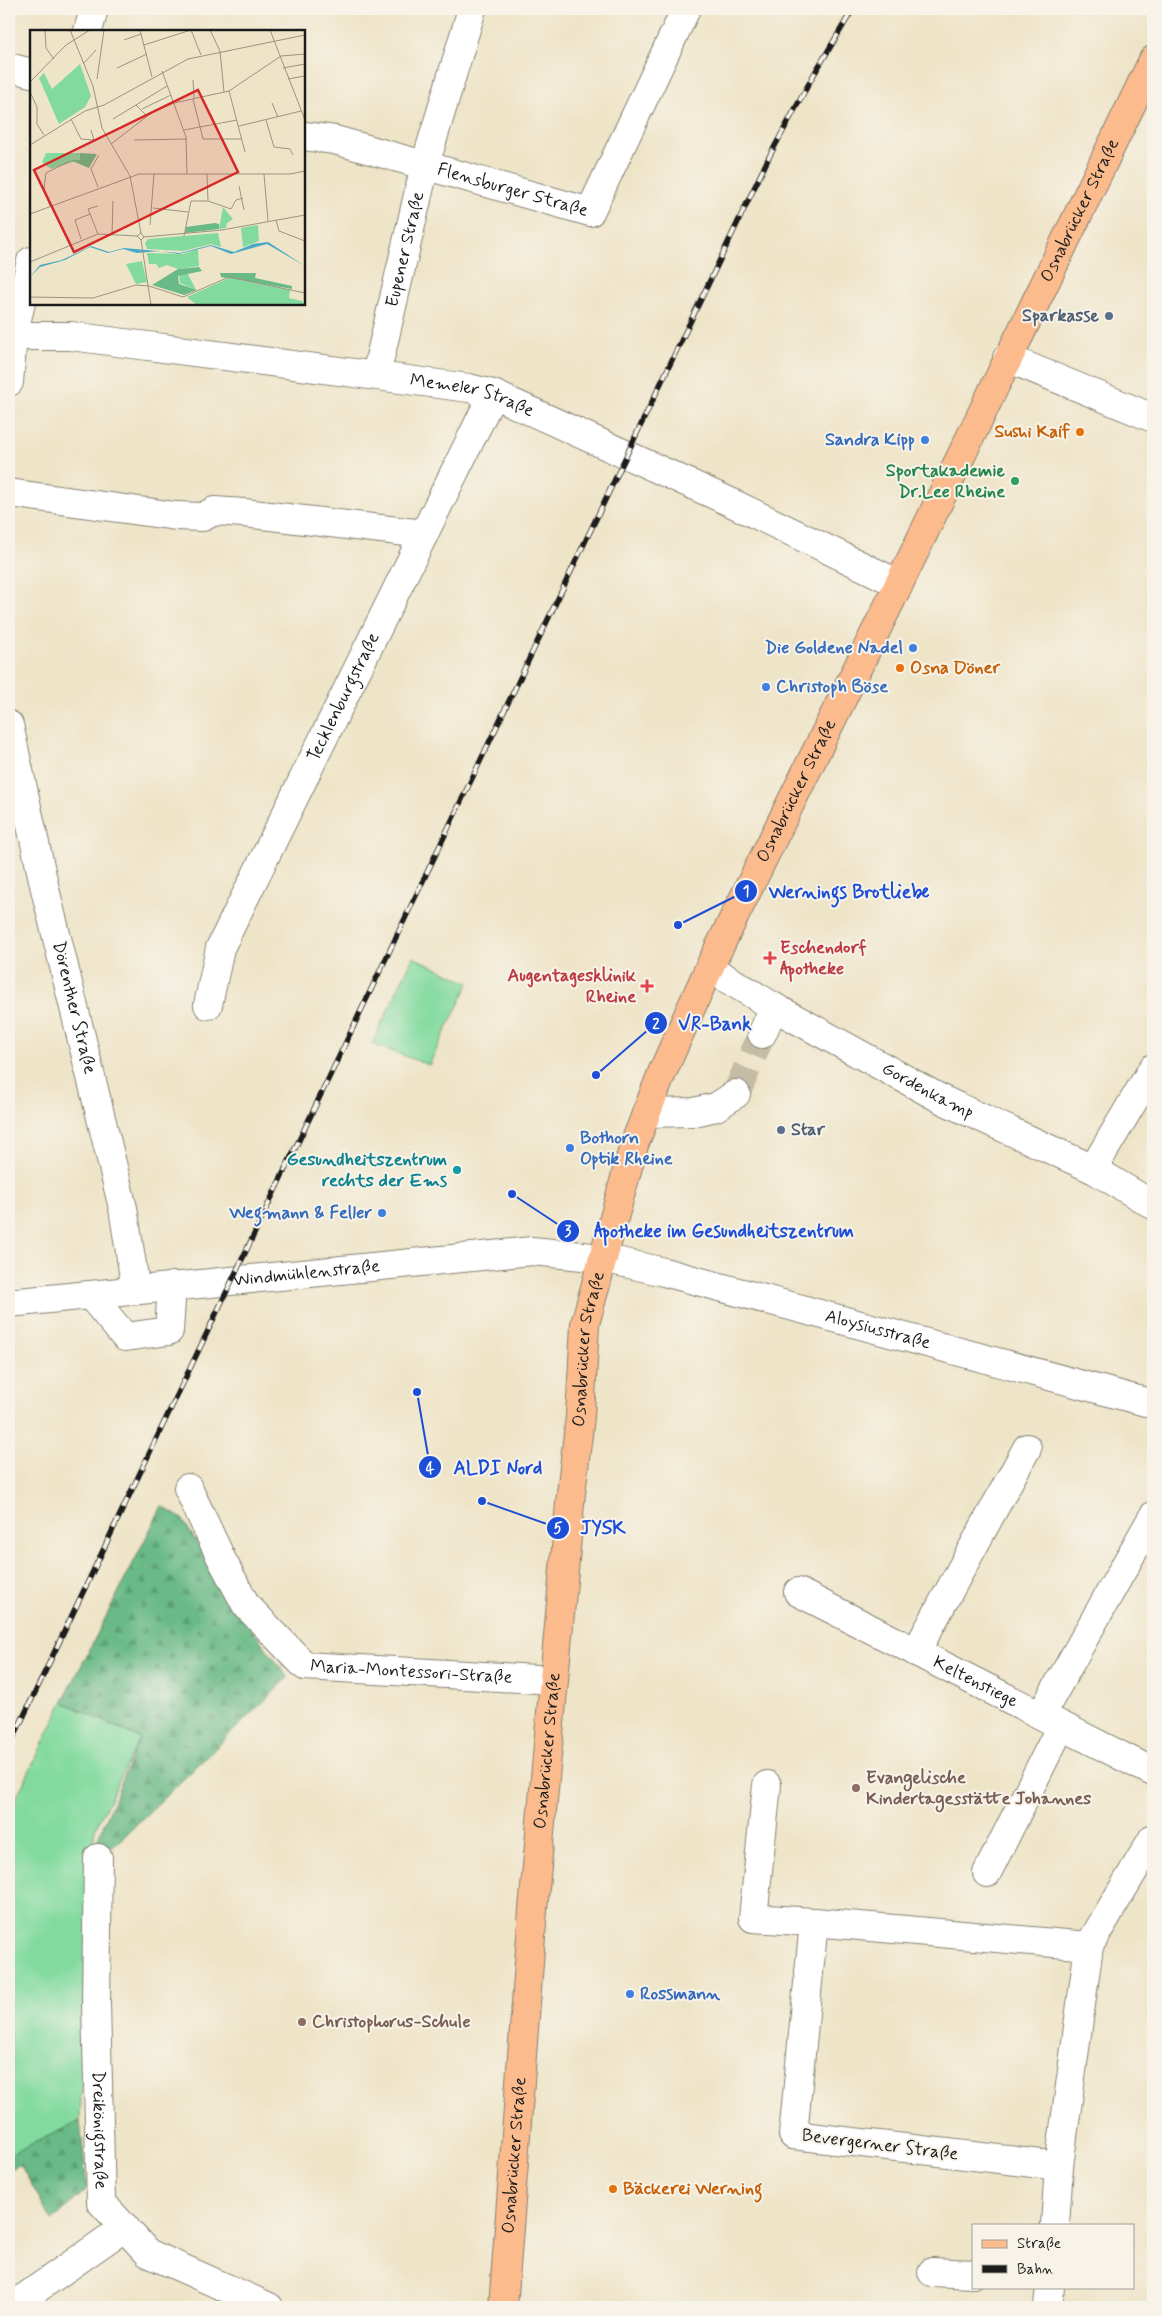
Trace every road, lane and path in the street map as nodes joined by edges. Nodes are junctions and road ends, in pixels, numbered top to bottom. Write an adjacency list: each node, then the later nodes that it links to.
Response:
1 (94, 9): 4 (street)
2 (472, 9): 9 (street, Eupener Straße)
3 (686, 9): 9 (street, Flensburger Straße)
4 (88, 30)
5 (1153, 60): 12 (main road, Osnabrücker Straße)
6 (9, 67): 7 (street)
7 (30, 74)
8 (305, 136): 9 (street, Flensburger Straße)
9 (425, 165): 13 (street, Eupener Straße)
10 (30, 266): 11 (street)
11 (11, 336): 13 (street, Memeler Straße); 14 (street)
12 (1007, 358): 16 (street); 19 (main road, Osnabrücker Straße)
13 (376, 375): 15 (street, Memeler Straße)
14 (9, 382)
15 (493, 394): 18 (street, Tecklenburgstraße); 19 (street, Memeler Straße)
16 (1153, 418)
17 (9, 493): 18 (street)
18 (424, 534): 22 (street, Tecklenburgstraße)
19 (899, 584): 21 (main road, Osnabrücker Straße)
20 (9, 725): 32 (street, Dörenther Straße)
21 (709, 968): 23 (street, Gordenkamp); 27 (main road, Osnabrücker Straße)
22 (208, 1005)
23 (774, 1007): 24 (street); 28 (street, Gordenkamp)
24 (762, 1034)
25 (1153, 1068): 28 (street)
26 (736, 1094): 27 (street)
27 (646, 1113): 30 (main road, Osnabrücker Straße)
28 (1093, 1170): 29 (street, Gordenkamp)
29 (1153, 1205)
30 (603, 1258): 31 (street, Windmühlenstraße); 35 (street, Aloysiusstraße); 41 (main road, Osnabrücker Straße)
31 (172, 1286): 32 (street, Windmühlenstraße); 33 (street)
32 (136, 1290): 33 (street, Windmühlenstraße)
33 (91, 1296): 34 (street, Windmühlenstraße)
34 (9, 1303)
35 (1153, 1404)
36 (1027, 1448): 40 (street)
37 (188, 1488): 41 (street, Maria-Montessori-Straße)
38 (1153, 1516): 42 (street)
39 (798, 1592): 40 (street, Keltenstiege)
40 (916, 1652): 42 (street, Keltenstiege)
41 (554, 1680): 58 (main road, Osnabrücker Straße)
42 (1051, 1720): 43 (street, Keltenstiege); 47 (street)
43 (1153, 1772)
44 (767, 1785): 48 (street)
45 (1153, 1838): 49 (street)
46 (98, 1858): 52 (street, Dreikönigstraße)
47 (987, 1873)
48 (814, 1922): 49 (street); 50 (street, Bevergerner Straße)
49 (1090, 1946): 50 (street)
50 (1059, 2166): 51 (street)
51 (1055, 2224)
52 (125, 2228): 56 (street); 57 (street, Dreikönigstraße)
53 (932, 2272): 54 (street)
54 (972, 2274)
55 (1050, 2288): 59 (street)
56 (11, 2307)
57 (269, 2307)
58 (503, 2307)
59 (1048, 2307)

